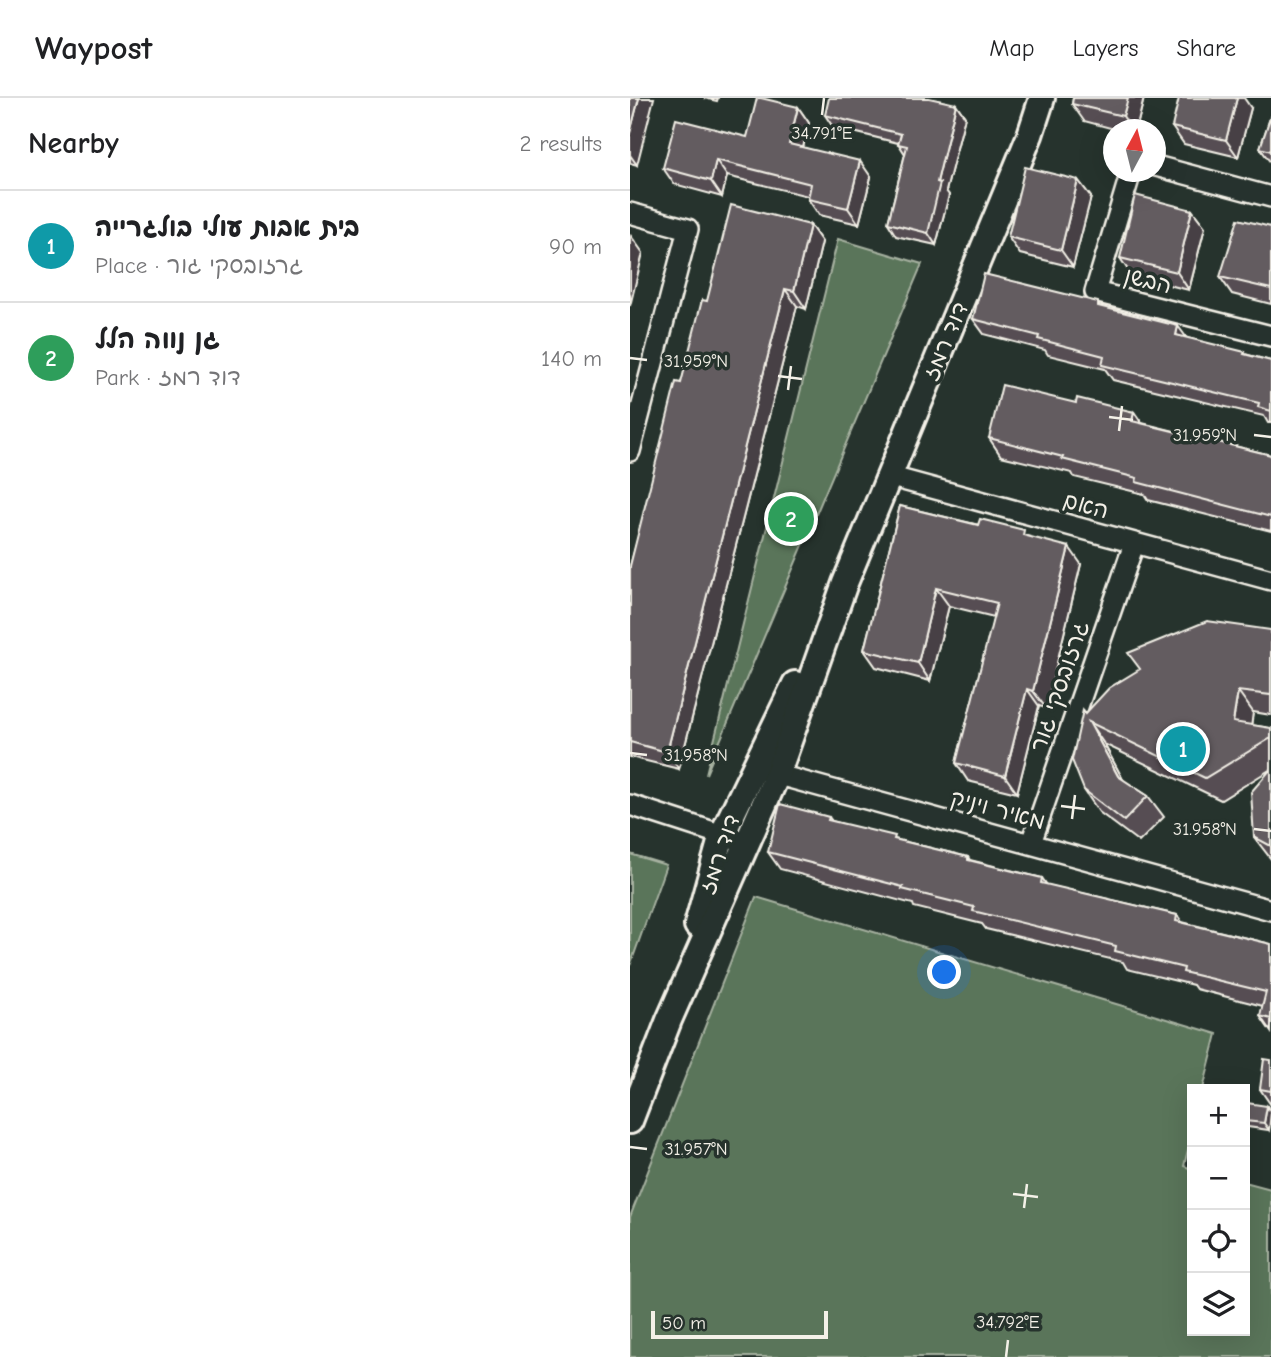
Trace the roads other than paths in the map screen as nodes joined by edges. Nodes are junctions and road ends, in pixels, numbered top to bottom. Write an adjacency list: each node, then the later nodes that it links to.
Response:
1 (1039, 99): 9 (street, דוד רמז)
2 (1166, 169): 4 (street)
3 (1128, 182): 6 (street, הבשן)
4 (1271, 197)
5 (630, 213): 7 (street)
6 (1271, 336)
7 (636, 404): 8 (street)
8 (630, 451)
9 (888, 476): 10 (street, האם); 12 (street, דוד רמז)
10 (1134, 544): 11 (street, האם); 18 (street, גרזובסקי גור)
11 (1271, 580)
12 (845, 583): 13 (street, דוד רמז); 14 (street, דוד רמז)
13 (753, 767): 14 (street, מאיר ויניק); 16 (street, דוד רמז)
14 (777, 775): 17 (street, דוד רמז); 18 (street, מאיר ויניק)
15 (630, 805): 16 (street)
16 (722, 835): 17 (street); 20 (street, דוד רמז)
17 (746, 843): 20 (street, דוד רמז)
18 (1031, 843): 19 (street, מאיר ויניק)
19 (1271, 910)
20 (669, 1020): 21 (street, דוד רמז)
21 (630, 1121)

